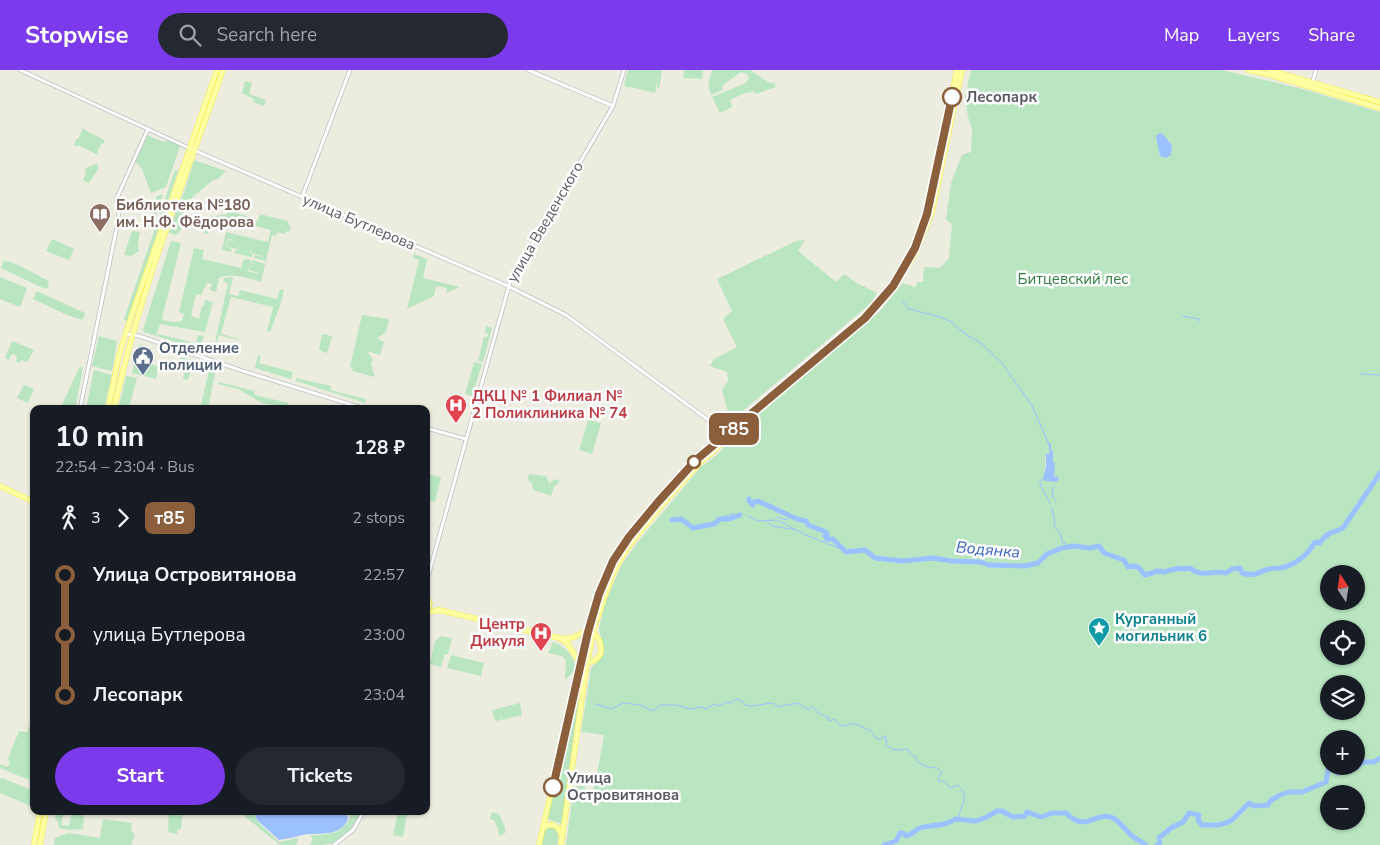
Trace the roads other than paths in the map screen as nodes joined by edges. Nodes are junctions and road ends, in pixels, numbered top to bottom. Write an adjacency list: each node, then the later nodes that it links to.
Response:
1 (20, 70): 16 (street, улица Бутлерова)
2 (217, 70): 17 (main road)
3 (223, 70): 17 (main road)
4 (350, 70): 18 (street)
5 (528, 70): 14 (street)
6 (624, 70): 14 (street, улица Введенского)
7 (957, 70): 29 (main road)
8 (962, 70): 34 (main road)
9 (1248, 70): 12 (main road)
10 (1269, 70): 12 (main road)
11 (1316, 70): 12 (street)
12 (1312, 84): 13 (main road); 15 (main road)
13 (1380, 102)
14 (612, 106): 19 (street, улица Введенского)
15 (1380, 108)
16 (148, 129): 17 (street, улица Бутлерова); 24 (street)
17 (192, 149): 18 (street, улица Бутлерова); 20 (main road); 21 (main road)
18 (302, 197): 19 (street, улица Бутлерова)
19 (508, 286): 28 (street, улица Бутлерова); 31 (street, улица Введенского)
20 (132, 314): 21 (street); 23 (main road)
21 (139, 316): 22 (main road)
22 (132, 334): 23 (street); 26 (main road); 27 (street)
23 (125, 337): 25 (main road)
24 (81, 405)
25 (109, 405)
26 (115, 405)
27 (352, 405)
28 (707, 419): 29 (street, улица Бутлерова); 32 (street)
29 (740, 424): 32 (main road)
30 (430, 429): 31 (street)
31 (466, 439): 36 (street, улица Введенского)
32 (709, 449): 34 (main road)
33 (0, 486): 35 (main road)
34 (672, 490): 40 (main road)
35 (30, 500)
36 (430, 570)
37 (430, 600): 38 (main road)
38 (439, 610): 39 (main road); 42 (main road)
39 (430, 611)
40 (591, 632): 41 (main road); 44 (main road); 45 (main road); 45 (main road)
41 (578, 635): 42 (main road); 43 (main road)
42 (559, 638): 43 (main road)
43 (573, 653): 44 (main road)
44 (581, 661): 45 (main road); 49 (main road)
45 (587, 662): 50 (main road)
46 (39, 815): 52 (main road)
47 (45, 815): 53 (main road)
48 (362, 815): 54 (street)
49 (542, 831): 50 (main road); 51 (main road)
50 (562, 839): 55 (main road)
51 (538, 843)
52 (34, 845)
53 (40, 845)
54 (334, 845)
55 (561, 845)

